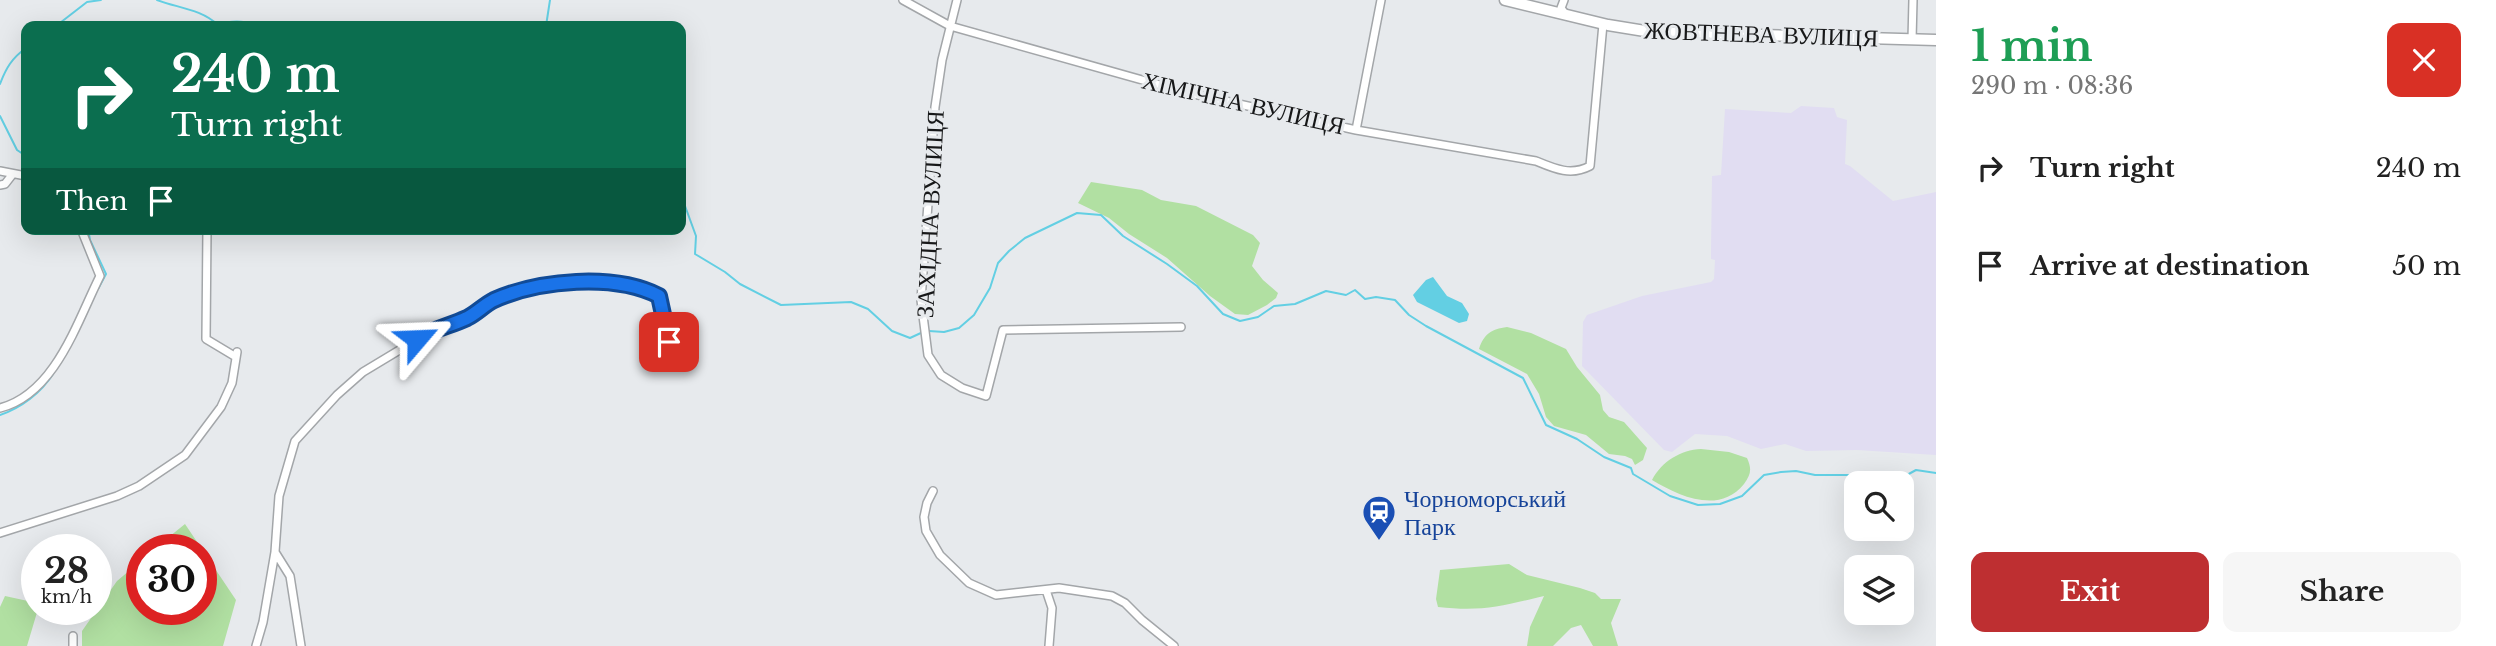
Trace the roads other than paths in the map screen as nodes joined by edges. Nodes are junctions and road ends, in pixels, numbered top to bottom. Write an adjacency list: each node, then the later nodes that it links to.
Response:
1 (903, 0): 9 (street, ХІМІЧНА ВУЛИЦЯ)
2 (957, 0): 9 (street, ЗАХІДНА ВУЛИЦЯ)
3 (1381, 0): 12 (street)
4 (1505, 0): 7 (main road, ЖОВТНЕВА ВУЛИЦЯ)
5 (1564, 0): 7 (street)
6 (1913, 0): 10 (street)
7 (1566, 15): 8 (main road, ЖОВТНЕВА ВУЛИЦЯ)
8 (1603, 24): 10 (main road, ЖОВТНЕВА ВУЛИЦЯ); 12 (street, ХІМІЧНА ВУЛИЦЯ)
9 (950, 26): 12 (street, ХІМІЧНА ВУЛИЦЯ); 19 (street, ЗАХІДНА ВУЛИЦЯ)
10 (1912, 40): 11 (main road, ЖОВТНЕВА ВУЛИЦЯ)
11 (1936, 40)
12 (1356, 130)
13 (0, 171): 14 (street)
14 (12, 175): 15 (street); 16 (street)
15 (21, 176)
16 (0, 185)
17 (83, 235): 21 (street)
18 (207, 235): 23 (street)
19 (1181, 327)
20 (673, 365): 24 (street)
21 (0, 408)
22 (933, 491): 25 (street)
23 (0, 533)
24 (275, 552): 28 (street); 29 (street)
25 (1046, 590): 30 (street); 31 (street)
26 (73, 636): 27 (street)
27 (73, 646)
28 (256, 646)
29 (301, 646)
30 (1049, 646)
31 (1174, 646)

